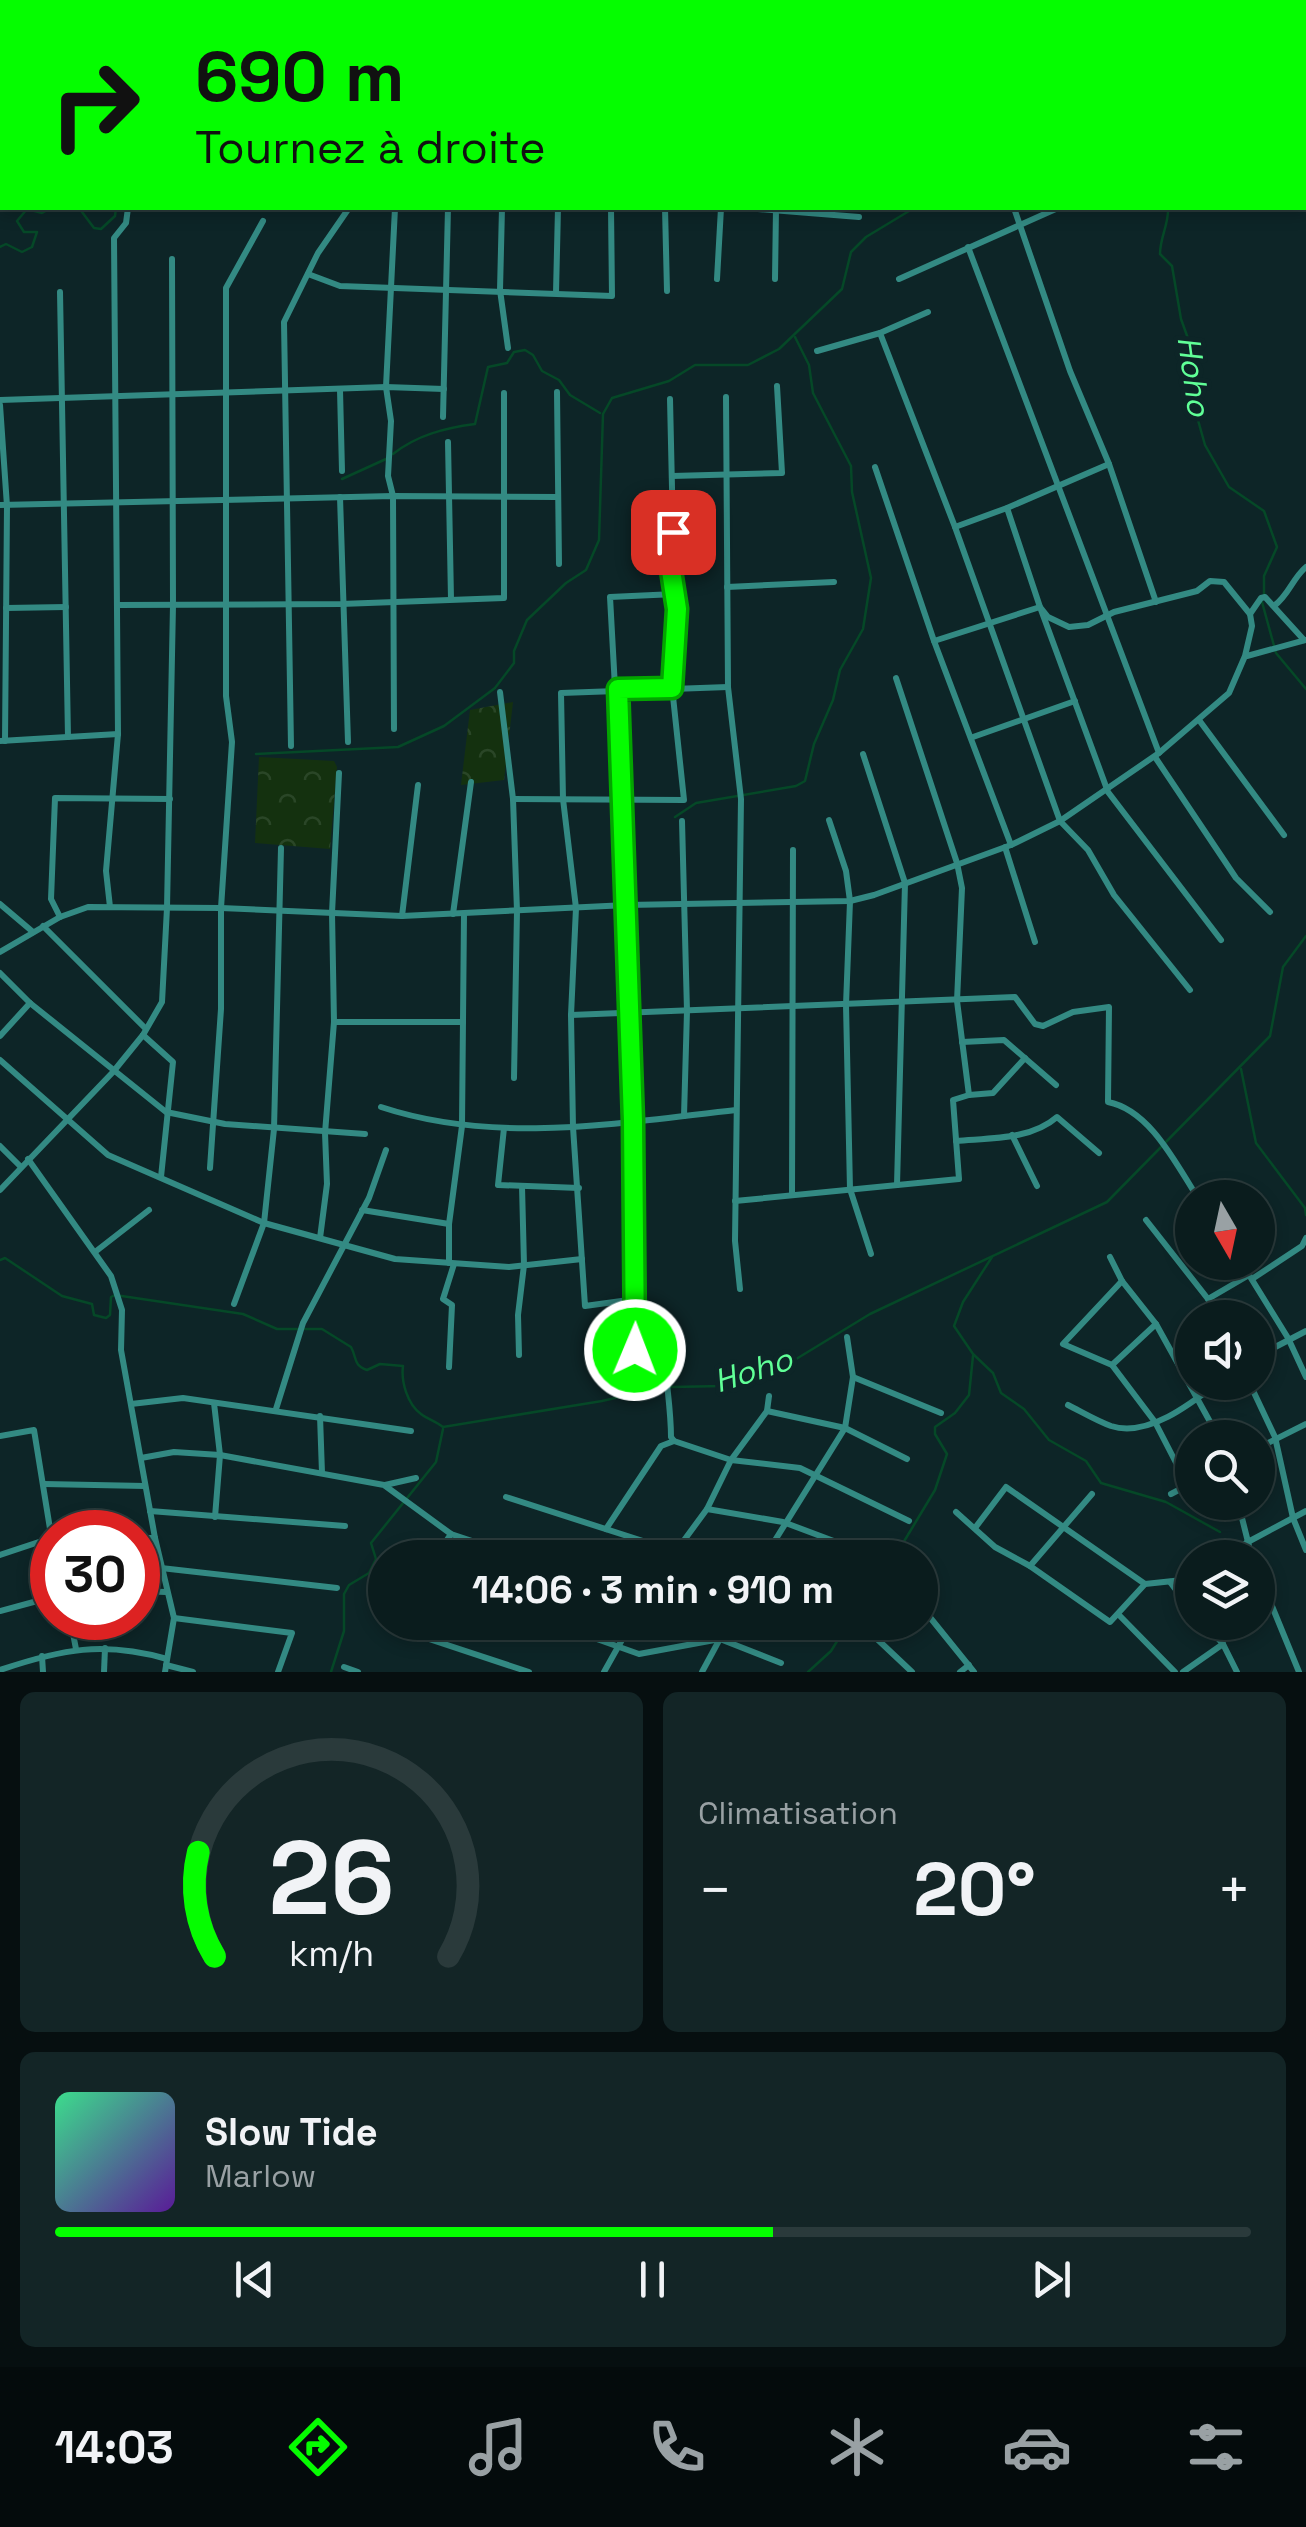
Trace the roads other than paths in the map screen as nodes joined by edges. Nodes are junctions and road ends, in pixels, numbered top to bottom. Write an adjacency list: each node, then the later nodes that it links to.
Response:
1 (128, 210): 42 (street)
2 (348, 210): 19 (street)
3 (395, 210): 23 (street)
4 (448, 210): 24 (street)
5 (502, 210): 25 (street)
6 (558, 210): 28 (street)
7 (611, 210): 28 (street)
8 (665, 210): 26 (street)
9 (721, 210): 20 (street)
10 (776, 210): 13 (street); 21 (street)
11 (1015, 210): 16 (street)
12 (1053, 210): 16 (street)
13 (832, 212): 14 (street)
14 (859, 217)
15 (263, 222): 37 (street)
16 (1020, 223): 17 (street); 49 (street)
17 (968, 247): 22 (street); 54 (street)
18 (172, 259): 41 (street)
19 (308, 274): 23 (street); 39 (street)
20 (718, 279)
21 (775, 279)
22 (899, 280)
23 (390, 286): 24 (street); 34 (street)
24 (446, 288): 25 (street); 35 (street)
25 (500, 290): 28 (street); 31 (street)
26 (667, 291)
27 (60, 292): 45 (street)
28 (556, 293)
29 (928, 312): 30 (street)
30 (880, 332): 32 (street); 67 (street)
31 (508, 348)
32 (817, 351)
33 (777, 386): 53 (street)
34 (386, 387): 35 (street); 36 (street); 55 (street)
35 (444, 389): 47 (street)
36 (340, 390): 39 (street); 51 (street)
37 (228, 392): 39 (street); 41 (street); 62 (street)
38 (557, 392): 59 (street)
39 (284, 393): 60 (street)
40 (504, 393): 58 (street)
41 (174, 395): 42 (street); 61 (street)
42 (117, 398): 45 (street); 63 (street)
43 (670, 398): 52 (street)
44 (726, 398): 53 (street)
45 (63, 399): 46 (street); 64 (street)
46 (0, 402): 65 (street)
47 (443, 417)
48 (448, 442): 56 (street)
49 (1109, 464): 54 (street); 75 (street)
50 (875, 466): 89 (street)
51 (342, 471)
52 (672, 476): 53 (street); 72 (street)
53 (728, 476): 71 (street)
54 (1057, 484): 66 (street); 86 (street)
55 (393, 496): 56 (street); 57 (street); 74 (street)
56 (448, 496): 58 (street); 73 (street)
57 (340, 497): 60 (street); 78 (street)
58 (506, 497): 59 (street); 73 (street)
59 (558, 497): 68 (street)
60 (286, 498): 62 (street); 77 (street)
61 (173, 500): 62 (street); 63 (street); 80 (street)
62 (227, 500): 76 (street)
63 (116, 502): 64 (street); 79 (street)
64 (64, 504): 65 (street); 84 (street)
65 (3, 506): 83 (street)
66 (1008, 508): 67 (street); 82 (street)
67 (954, 527): 87 (street)
68 (559, 564)
69 (1306, 567): 81 (street)
70 (834, 582): 71 (street)
71 (727, 587): 92 (street)
72 (675, 594): 93 (street); 94 (street)
73 (452, 599): 74 (street)
74 (393, 601): 78 (street); 99 (street)
75 (1156, 602): 85 (street); 86 (street)
76 (226, 604): 77 (street); 80 (street); 134 (street)
77 (290, 604): 78 (street); 105 (street)
78 (341, 604): 104 (street)
79 (117, 605): 80 (street); 100 (street)
80 (173, 605): 114 (street)
81 (1274, 606): 85 (street); 88 (street)
82 (1040, 607): 86 (street); 87 (street); 96 (street)
83 (6, 608): 84 (street); 103 (street)
84 (66, 608): 101 (street)
85 (1250, 614): 90 (street)
86 (1105, 617): 107 (street)
87 (989, 626): 89 (street); 97 (street)
88 (1305, 640): 90 (street)
89 (934, 641): 102 (street)
90 (1246, 656): 98 (street)
91 (896, 678): 124 (street)
92 (728, 687): 93 (street); 130 (street)
93 (672, 688): 94 (street); 116 (street)
94 (618, 689): 115 (street); 116 (street)
95 (500, 692): 113 (street)
96 (1074, 701): 97 (street); 111 (street)
97 (1022, 720): 102 (street); 119 (street)
98 (1198, 720): 107 (street); 120 (street)
99 (394, 729)
100 (118, 734): 101 (street); 112 (street)
101 (68, 737): 103 (street)
102 (973, 737): 121 (street)
103 (3, 741)
104 (348, 742)
105 (291, 746)
106 (863, 754): 125 (street)
107 (1157, 755): 111 (street); 138 (street)
108 (339, 773): 139 (street)
109 (471, 782): 140 (street)
110 (418, 786): 142 (street)
111 (1108, 792): 119 (street); 146 (street)
112 (112, 798): 114 (street); 132 (street); 143 (street)
113 (513, 798): 115 (street); 137 (street)
114 (170, 799): 133 (street)
115 (563, 799): 116 (street); 135 (street)
116 (622, 799): 131 (street)
117 (830, 820): 126 (street)
118 (682, 821): 129 (street)
119 (1060, 822): 121 (street); 150 (street)
120 (1284, 835)
121 (1008, 846): 124 (street); 147 (street)
122 (281, 848): 136 (street)
123 (793, 850): 127 (street)
124 (958, 863): 125 (street); 151 (street)
125 (905, 883): 126 (street); 153 (street)
126 (850, 901): 127 (street); 154 (street)
127 (793, 903): 130 (street); 155 (street)
128 (0, 904): 145 (street)
129 (685, 904): 130 (street); 131 (street); 157 (street)
130 (741, 904): 156 (street)
131 (627, 905): 135 (street); 158 (street)
132 (110, 907): 133 (street); 143 (street)
133 (167, 908): 134 (street); 162 (street)
134 (220, 908): 136 (street); 177 (street)
135 (576, 908): 137 (street); 159 (street)
136 (278, 911): 139 (street); 181 (street)
137 (517, 911): 141 (street); 168 (street)
138 (1270, 912)
139 (332, 913): 142 (street); 160 (street)
140 (452, 914): 141 (street); 142 (street)
141 (464, 914): 161 (street)
142 (402, 916)
143 (60, 917): 144 (street)
144 (43, 926): 145 (street); 162 (street)
145 (34, 932): 148 (street)
146 (1221, 940)
147 (1035, 942)
148 (0, 952)
149 (0, 973): 152 (street)
150 (1190, 990)
151 (957, 1000): 153 (street); 164 (street); 193 (street)
152 (30, 1003): 163 (street); 167 (street)
153 (902, 1003): 154 (street); 194 (street)
154 (846, 1005): 155 (street); 198 (street)
155 (792, 1008): 156 (street); 200 (street)
156 (738, 1010): 157 (street); 172 (street)
157 (687, 1011): 158 (street); 174 (street)
158 (630, 1012): 159 (street); 176 (street)
159 (571, 1015): 179 (street)
160 (334, 1022): 161 (street); 182 (street)
161 (463, 1022): 178 (street)
162 (145, 1032): 167 (street); 173 (street)
163 (0, 1036)
164 (962, 1042): 165 (street); 170 (street)
165 (1025, 1058): 169 (street); 170 (street)
166 (0, 1060): 175 (street)
167 (113, 1072): 173 (street); 175 (street)
168 (514, 1078)
169 (1056, 1085)
170 (969, 1094): 185 (street)
171 (381, 1108): 178 (street)
172 (736, 1110): 174 (street); 201 (street)
173 (166, 1112): 177 (street); 192 (street)
174 (684, 1116): 176 (street)
175 (67, 1120): 189 (street); 192 (street)
176 (633, 1121): 179 (street); 221 (street)
177 (213, 1122): 181 (street); 191 (street)
178 (462, 1126): 180 (street); 206 (street)
179 (573, 1126): 180 (street); 197 (street)
180 (504, 1128): 195 (street)
181 (274, 1129): 182 (street); 205 (street)
182 (325, 1133): 183 (street); 207 (street)
183 (365, 1134)
184 (1012, 1136): 185 (street); 188 (street); 196 (street)
185 (956, 1141): 194 (street)
186 (0, 1146): 190 (street)
187 (386, 1150): 203 (street)
188 (1099, 1153)
189 (28, 1159): 190 (street); 210 (street)
190 (20, 1166): 199 (street)
191 (210, 1168)
192 (161, 1177): 205 (street)
193 (1185, 1180)
194 (898, 1185): 198 (street)
195 (522, 1186): 197 (street); 216 (street)
196 (1037, 1186)
197 (580, 1188): 213 (street)
198 (850, 1189): 200 (street); 211 (street)
199 (0, 1190)
200 (792, 1195): 201 (street)
201 (735, 1201): 220 (street)
202 (149, 1210): 210 (street)
203 (362, 1210): 206 (street); 209 (street)
204 (1146, 1220): 222 (street)
205 (264, 1223): 207 (street); 223 (street)
206 (449, 1224): 215 (street)
207 (320, 1238): 209 (street)
208 (1306, 1238): 214 (street)
209 (344, 1244): 215 (street); 240 (street)
210 (95, 1252): 238 (street)
211 (871, 1254)
212 (1110, 1257): 219 (street)
213 (582, 1260): 216 (street); 221 (street)
214 (1275, 1262)
215 (452, 1263): 216 (street); 232 (street)
216 (524, 1265): 229 (street)
217 (1245, 1280): 222 (street)
218 (1253, 1280): 227 (street)
219 (1122, 1281): 224 (street); 231 (street)
220 (740, 1289)
221 (636, 1298): 250 (street)
222 (1208, 1299)
223 (234, 1304)
224 (1156, 1324): 230 (street); 231 (street)
225 (1306, 1331): 227 (street)
226 (847, 1337): 233 (street)
227 (1288, 1338): 228 (street); 234 (street)
228 (1275, 1346)
229 (519, 1356)
230 (1175, 1358)
231 (1112, 1365): 244 (street)
232 (449, 1367)
233 (852, 1376): 242 (street); 246 (street)
234 (1306, 1377)
235 (769, 1396): 241 (street)
236 (1196, 1400): 244 (street)
237 (214, 1402): 238 (street); 240 (street); 251 (street)
238 (132, 1404): 252 (street)
239 (1068, 1405): 244 (street)
240 (276, 1409): 243 (street)
241 (767, 1411): 246 (street); 254 (street)
242 (941, 1413)
243 (320, 1416): 247 (street); 256 (street)
244 (1155, 1422): 253 (street)
245 (1306, 1424): 249 (street)
246 (845, 1428): 255 (street); 257 (street)
247 (411, 1431)
248 (0, 1436): 259 (street)
249 (1275, 1437): 273 (street)
250 (674, 1441): 254 (street); 279 (street)
251 (220, 1455): 252 (street); 256 (street); 272 (street)
252 (141, 1458): 261 (street)
253 (1175, 1458)
254 (731, 1460): 257 (street); 266 (street)
255 (907, 1460)
256 (322, 1473): 260 (street)
257 (814, 1474): 274 (street); 275 (street)
258 (416, 1478): 260 (street)
259 (44, 1484): 261 (street); 267 (street)
260 (384, 1485): 280 (street)
261 (145, 1486): 268 (street)
262 (1175, 1492): 264 (street)
263 (1092, 1494): 277 (street)
264 (1171, 1494)
265 (506, 1497): 279 (street)
266 (707, 1509): 274 (street); 284 (street)
267 (48, 1510)
268 (150, 1510)
269 (1306, 1511): 273 (street)
270 (160, 1512): 272 (street)
271 (956, 1512): 278 (street)
272 (215, 1517): 276 (street)
273 (1294, 1518): 287 (street); 289 (street)
274 (783, 1522): 285 (street); 286 (street)
275 (908, 1522)
276 (345, 1526)
277 (1065, 1526): 278 (street); 292 (street); 296 (street)
278 (975, 1528): 292 (street)
279 (606, 1530): 283 (street)
280 (451, 1534): 281 (street); 282 (street)
281 (447, 1540)
282 (469, 1540)
283 (634, 1540)
284 (684, 1540)
285 (774, 1540)
286 (831, 1540)
287 (1252, 1540)
288 (30, 1545): 290 (street)
289 (1306, 1550)
290 (0, 1554)
291 (160, 1563): 293 (street)
292 (1030, 1566): 304 (street)
293 (161, 1568): 297 (street); 300 (street)
294 (1175, 1581): 295 (street)
295 (1170, 1582): 296 (street); 298 (street)
296 (1145, 1584): 304 (street)
297 (336, 1588)
298 (1175, 1589)
299 (160, 1592): 300 (street)
300 (166, 1592): 305 (street)
301 (30, 1603): 302 (street)
302 (0, 1611)
303 (1275, 1613): 339 (street)
304 (1119, 1615): 336 (street)
305 (174, 1618): 322 (street); 329 (street)
306 (938, 1628): 324 (street)
307 (74, 1640): 319 (street)
308 (432, 1640): 331 (street)
309 (601, 1640): 317 (street)
310 (622, 1640): 317 (street)
311 (715, 1640): 317 (street)
312 (719, 1640): 333 (street)
313 (723, 1640): 321 (street)
314 (878, 1640): 334 (street)
315 (1219, 1640): 316 (street)
316 (1223, 1644): 337 (street); 338 (street)
317 (618, 1646): 332 (street)
318 (105, 1648): 319 (street); 322 (street); 327 (street)
319 (76, 1649): 320 (street)
320 (42, 1656): 325 (street); 326 (street)
321 (781, 1663)
322 (166, 1665): 328 (street)
323 (344, 1667): 330 (street)
324 (972, 1669): 335 (street)
325 (0, 1670)
326 (43, 1672)
327 (104, 1672)
328 (192, 1672)
329 (278, 1672)
330 (358, 1672)
331 (529, 1672)
332 (604, 1672)
333 (702, 1672)
334 (912, 1672)
335 (960, 1672)
336 (1175, 1672)
337 (1183, 1672)
338 (1237, 1672)
339 (1299, 1672)

